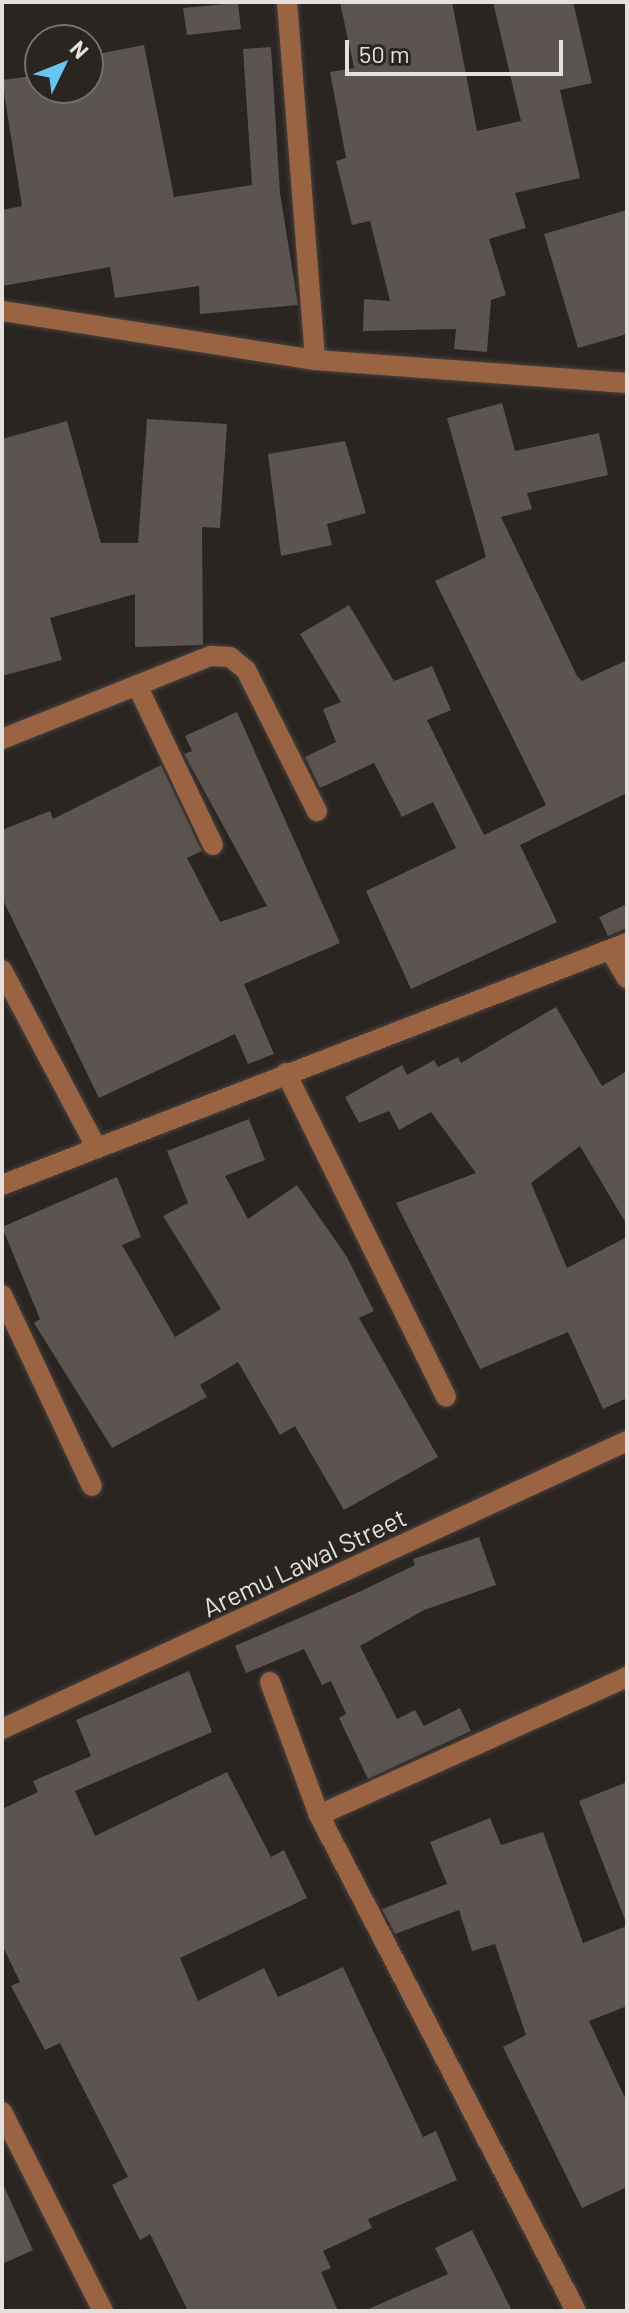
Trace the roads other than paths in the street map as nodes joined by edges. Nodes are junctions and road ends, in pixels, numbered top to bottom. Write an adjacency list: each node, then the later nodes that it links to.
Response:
1 (287, 2): 3 (street)
2 (2, 311): 3 (street)
3 (315, 360): 4 (street)
4 (627, 383)
5 (137, 685): 6 (street); 7 (street); 8 (street)
6 (2, 739)
7 (317, 811)
8 (213, 845)
9 (618, 947): 11 (street); 12 (street)
10 (2, 970): 13 (street)
11 (627, 978)
12 (286, 1073): 13 (street); 16 (street)
13 (96, 1147): 14 (street)
14 (2, 1185)
15 (2, 1295): 18 (street)
16 (446, 1397)
17 (627, 1441): 21 (street, Aremu Lawal Street)
18 (92, 1486)
19 (270, 1682): 22 (street)
20 (625, 1684): 22 (street)
21 (2, 1729)
22 (319, 1815): 25 (street)
23 (2, 2112): 24 (street)
24 (103, 2311)
25 (576, 2311)

